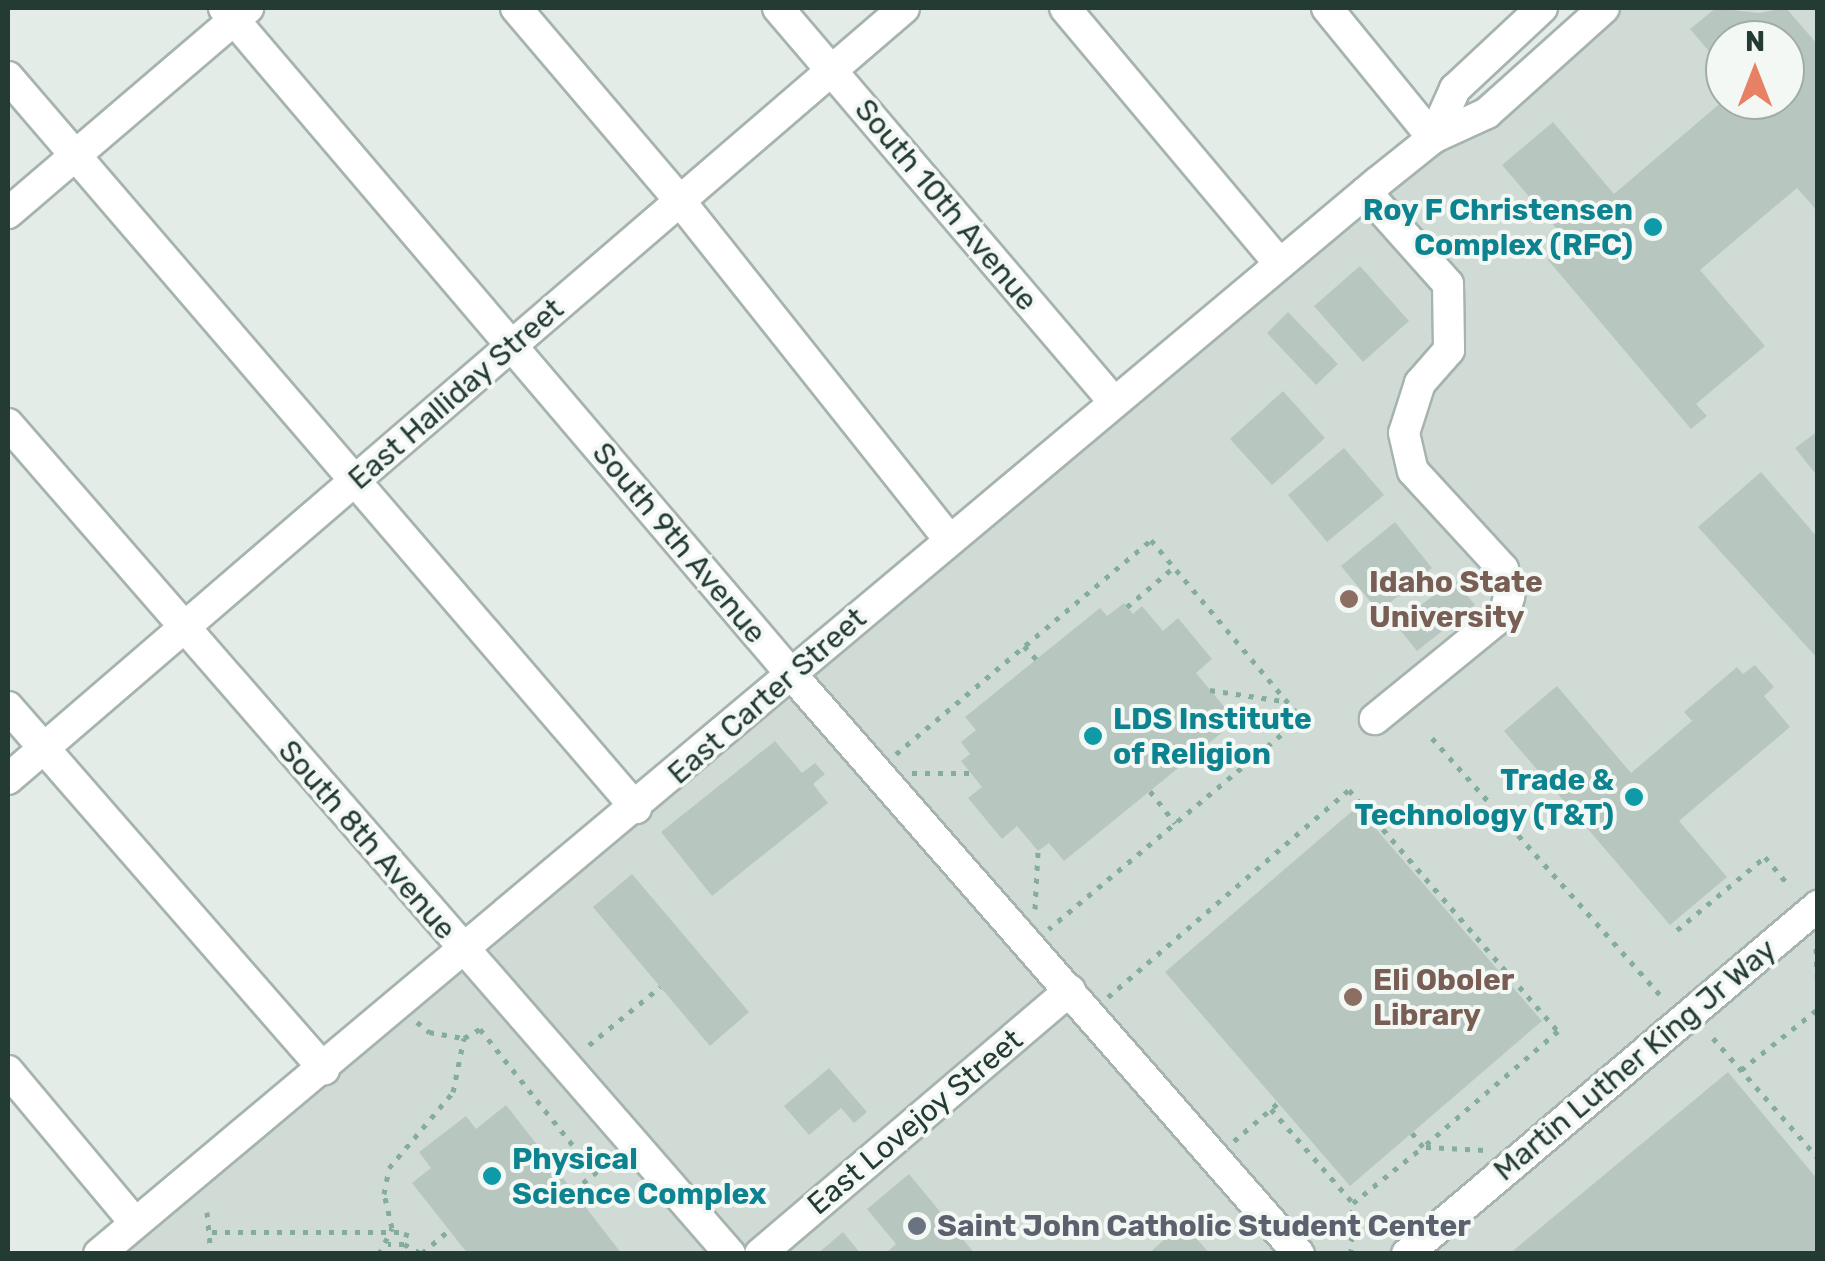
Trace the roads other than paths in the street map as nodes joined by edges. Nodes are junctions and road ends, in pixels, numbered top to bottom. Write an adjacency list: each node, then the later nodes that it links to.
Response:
1 (516, 8): 14 (street)
2 (778, 8): 9 (street, South 10th Avenue)
3 (904, 8): 9 (street, East Halliday Street)
4 (1065, 8): 16 (street)
5 (1327, 8): 11 (street)
6 (1542, 8): 11 (street, East Carter Street)
7 (1604, 8): 11 (street, East Carter Street)
8 (235, 11): 12 (street); 17 (street, South 9th Avenue)
9 (832, 70): 14 (street, East Halliday Street); 18 (street, South 10th Avenue)
10 (8, 78): 12 (street)
11 (1433, 138): 13 (street, East Carter Street)
12 (76, 154): 15 (street); 20 (street)
13 (1366, 192): 16 (street, East Carter Street); 25 (street)
14 (680, 201): 17 (street, East Halliday Street); 21 (street)
15 (8, 214)
16 (1280, 264): 18 (street, East Carter Street)
17 (512, 346): 20 (street, East Halliday Street); 23 (street, South 9th Avenue)
18 (1114, 402): 21 (street, East Carter Street)
19 (8, 424): 22 (street, South 8th Avenue)
20 (356, 480): 22 (street, East Halliday Street); 28 (street)
21 (950, 540): 23 (street, East Carter Street)
22 (183, 630): 26 (street, East Halliday Street); 30 (street, South 8th Avenue)
23 (791, 674): 28 (street, East Carter Street); 31 (street, South 9th Avenue)
24 (8, 707): 26 (street)
25 (1375, 719)
26 (44, 749): 27 (street, East Halliday Street); 32 (street)
27 (8, 779)
28 (636, 808): 30 (street, East Carter Street)
29 (1818, 906): 39 (street, Martin Luther King Jr Way)
30 (464, 950): 32 (street, East Carter Street); 36 (street, South 8th Avenue)
31 (1070, 990): 37 (street, East Lovejoy Street); 38 (street, South 9th Avenue)
32 (324, 1069): 34 (street, East Carter Street)
33 (8, 1071): 34 (street)
34 (134, 1223): 35 (street, East Carter Street)
35 (99, 1254)
36 (730, 1254)
37 (760, 1254)
38 (1298, 1254)
39 (1407, 1254)

